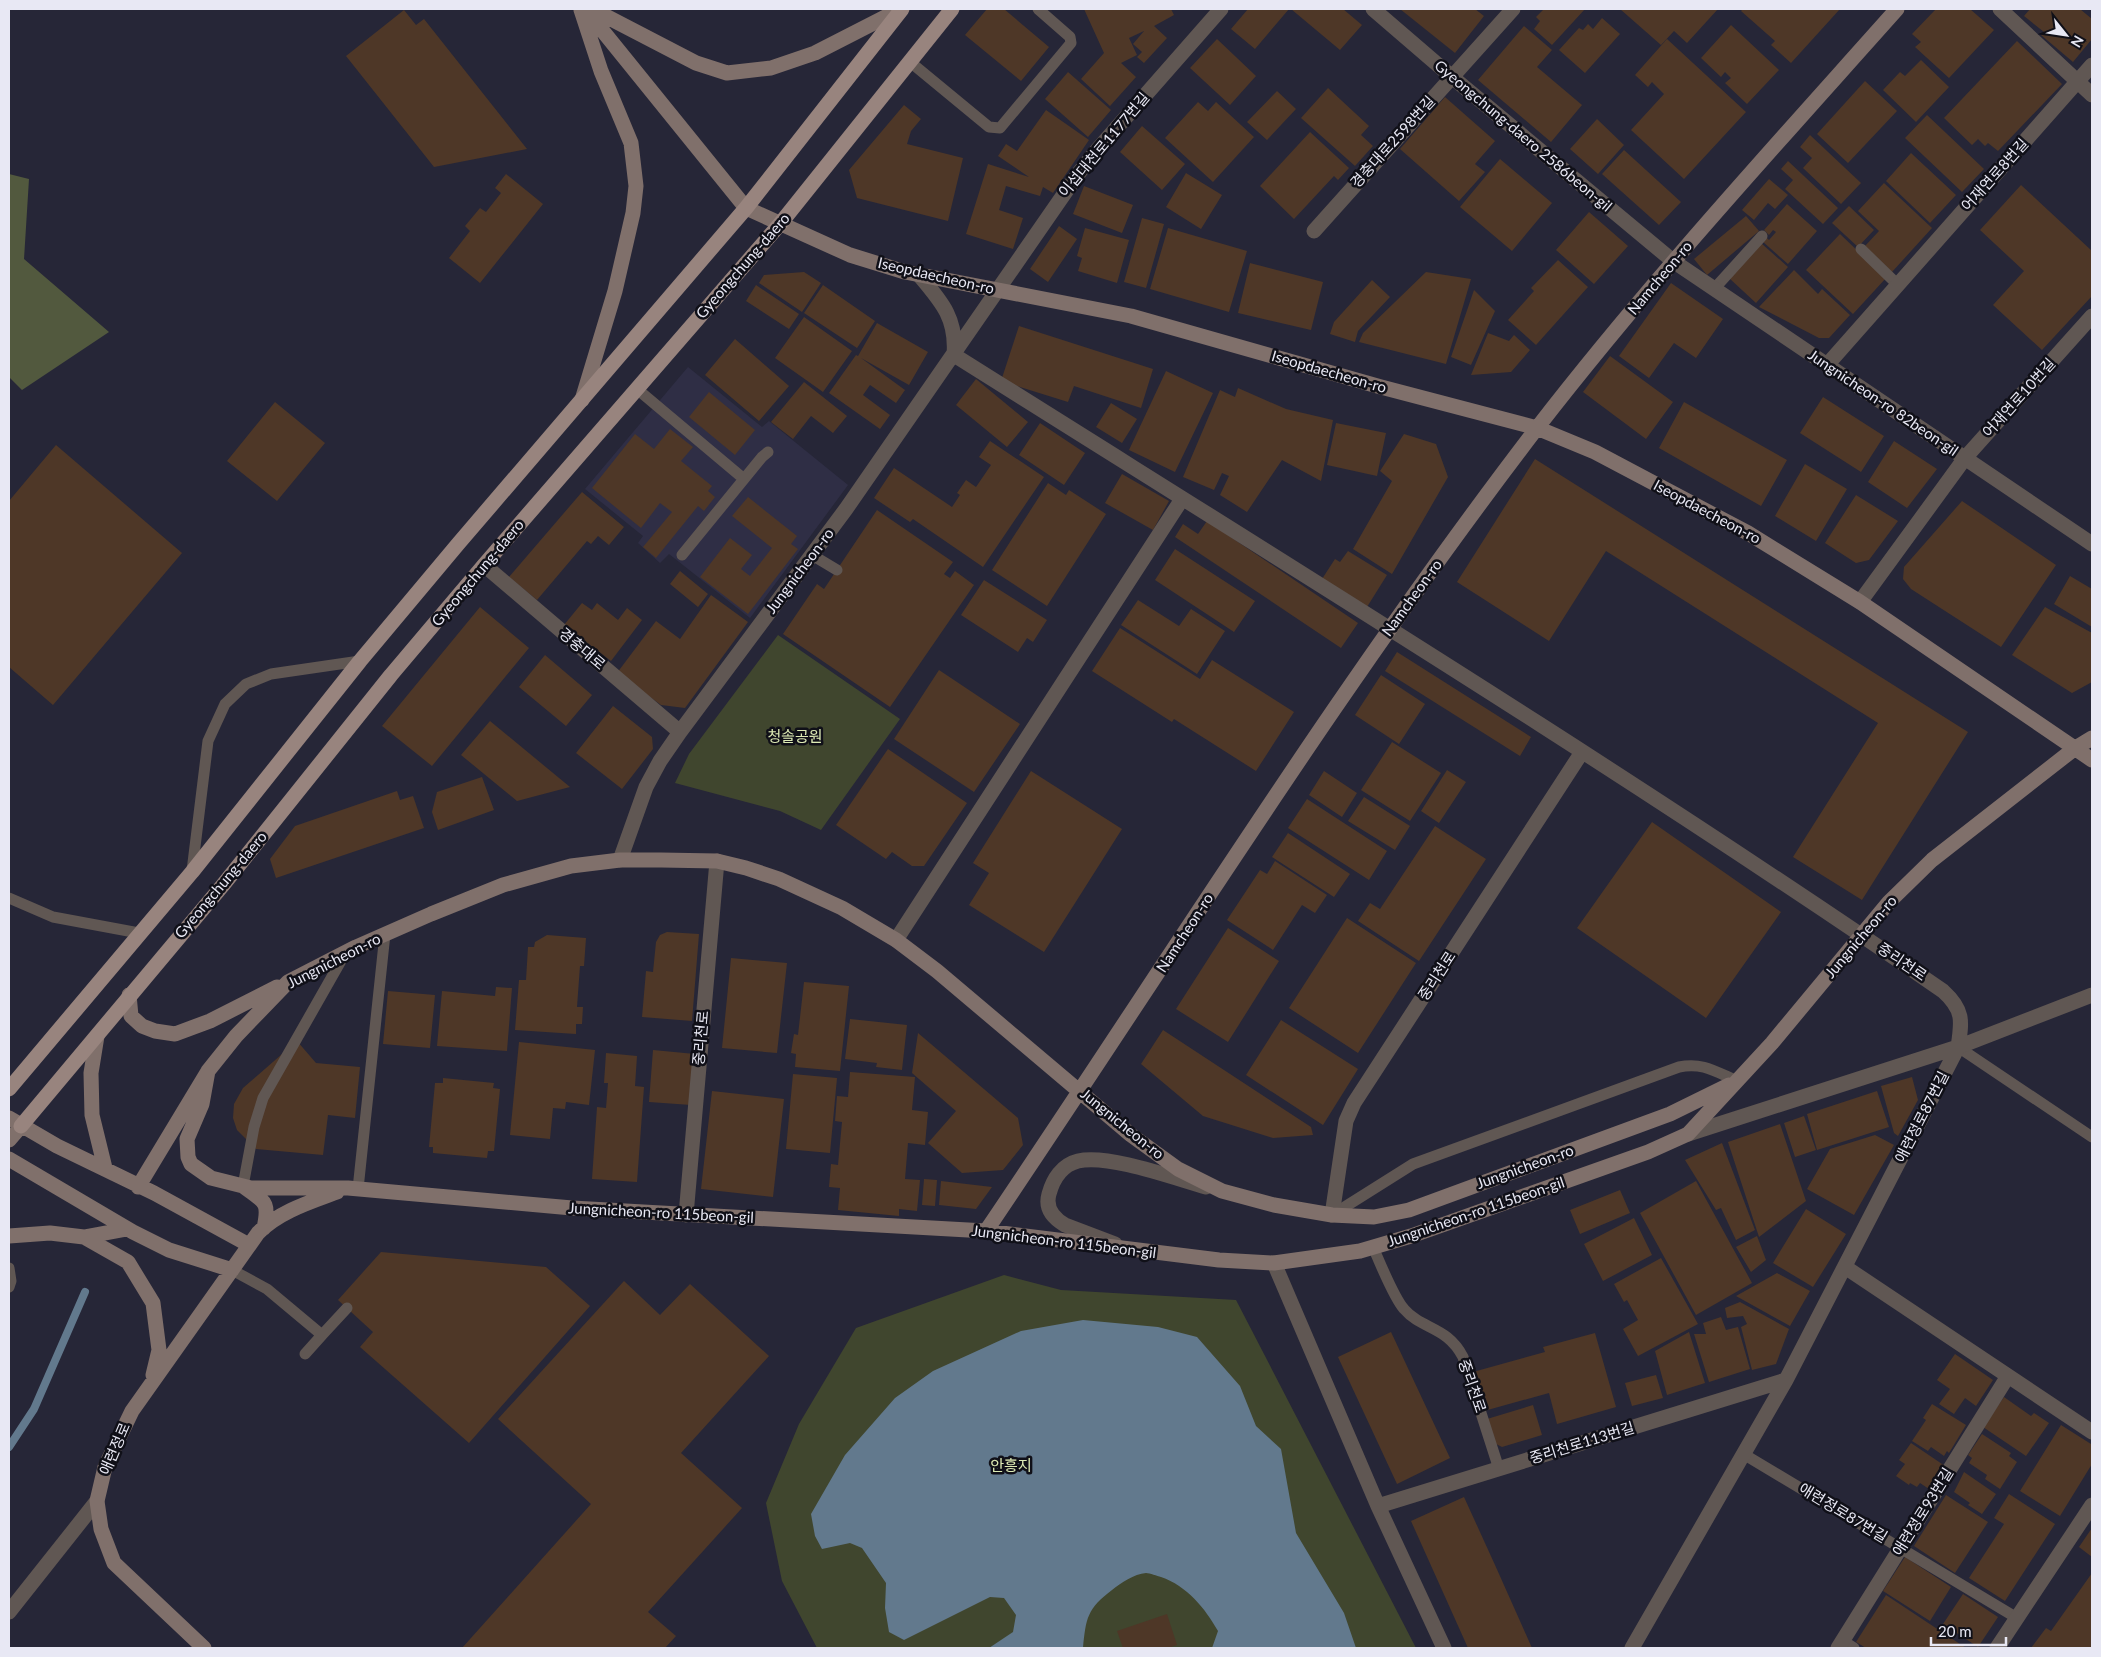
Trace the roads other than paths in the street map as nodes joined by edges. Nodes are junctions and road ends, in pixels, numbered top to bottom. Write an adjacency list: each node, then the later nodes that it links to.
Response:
1 (583, 9): 16 (street, Iseopdaecheon-ro); 30 (street)
2 (592, 9): 3 (street)
3 (901, 9): 16 (main road, Gyeongchung-daero)
4 (952, 9): 11 (main road, Gyeongchung-daero)
5 (1038, 9): 11 (lane)
6 (1221, 9): 25 (street, 이섭대천로1177번길)
7 (1373, 9): 13 (street, Gyeongchung-daero 2586beon-gil)
8 (1513, 9): 13 (street, 경충대로2598번길)
9 (1897, 9): 21 (street, Namcheon-ro)
10 (2000, 9): 14 (street)
11 (909, 61): 17 (main road, Gyeongchung-daero)
12 (2092, 65): 14 (street, 어재연로8번길)
13 (1452, 77): 18 (street, 경충대로2598번길); 21 (street, Gyeongchung-daero 2586beon-gil)
14 (2078, 82): 15 (street); 23 (street, 어재연로8번길)
15 (2092, 95)
16 (746, 208): 17 (street, Iseopdaecheon-ro); 30 (main road, Gyeongchung-daero)
17 (780, 224): 22 (street, Iseopdaecheon-ro); 29 (main road, Gyeongchung-daero)
18 (1314, 231)
19 (1762, 236): 24 (lane)
20 (1862, 249): 23 (lane)
21 (1673, 261): 24 (street, Jungnicheon-ro 82beon-gil); 31 (street, Namcheon-ro)
22 (919, 275): 25 (street, Iseopdaecheon-ro); 27 (street)
23 (1897, 284): 28 (street, 어재연로8번길)
24 (1714, 289): 28 (street, Jungnicheon-ro 82beon-gil)
25 (998, 290): 27 (street, Jungnicheon-ro); 31 (street, Iseopdaecheon-ro)
26 (2092, 316): 33 (street, 어재연로10번길)
27 (954, 355): 35 (street); 37 (street, Jungnicheon-ro)
28 (1827, 365): 33 (street, Jungnicheon-ro 82beon-gil)
29 (637, 389): 34 (lane); 39 (main road, Gyeongchung-daero)
30 (582, 400): 43 (main road, Gyeongchung-daero)
31 (1537, 428): 41 (street, Iseopdaecheon-ro); 42 (street, Namcheon-ro)
32 (768, 452): 34 (lane)
33 (1965, 458): 36 (street, Jungnicheon-ro 82beon-gil); 41 (street, 어재연로10번길)
34 (744, 478): 38 (lane)
35 (1182, 499): 42 (street); 56 (street)
36 (2092, 544)
37 (812, 554): 40 (lane); 44 (street, Jungnicheon-ro)
38 (682, 555)
39 (484, 566): 44 (street, 경충대로); 59 (main road, Gyeongchung-daero)
40 (837, 570)
41 (1860, 602): 46 (street, Iseopdaecheon-ro)
42 (1390, 628): 47 (street, 중리천로); 66 (street, Namcheon-ro)
43 (360, 662): 51 (main road, Gyeongchung-daero); 51 (lane)
44 (680, 732): 49 (street, Jungnicheon-ro)
45 (2092, 738): 46 (street, Jungnicheon-ro)
46 (2074, 749): 48 (street, Iseopdaecheon-ro); 55 (street, Jungnicheon-ro)
47 (1582, 752): 55 (street, 중리천로); 78 (street, 중리천로)
48 (2092, 760)
49 (620, 860): 50 (street, Jungnicheon-ro); 54 (street, Jungnicheon-ro)
50 (717, 861): 56 (street, Jungnicheon-ro); 77 (street, 중리천로)
51 (192, 872): 53 (main road, Gyeongchung-daero)
52 (9, 898): 53 (lane)
53 (139, 933): 65 (main road, Gyeongchung-daero)
54 (385, 934): 57 (street, Jungnicheon-ro); 75 (lane)
55 (1862, 935): 62 (street, 중리천로); 64 (street, Jungnicheon-ro)
56 (896, 940): 66 (street, Jungnicheon-ro)
57 (346, 952): 58 (street, Jungnicheon-ro); 74 (lane)
58 (288, 982): 59 (street); 63 (street, Jungnicheon-ro)
59 (129, 995): 61 (main road, Gyeongchung-daero)
60 (2092, 995): 62 (street)
61 (96, 1036): 67 (main road, Gyeongchung-daero); 72 (street)
62 (1958, 1047): 68 (street); 69 (lane); 88 (street, 애련정로87번길)
63 (208, 1071): 73 (street, Jungnicheon-ro); 74 (street)
64 (1737, 1081): 68 (street, Jungnicheon-ro 115beon-gil); 78 (street, Jungnicheon-ro); 78 (lane)
65 (9, 1089)
66 (1080, 1091): 76 (street, Jungnicheon-ro); 81 (street, Namcheon-ro)
67 (15, 1122): 70 (street, Gyeongchung-daero); 72 (street)
68 (1688, 1134): 86 (street, Jungnicheon-ro 115beon-gil)
69 (2092, 1137)
70 (9, 1140)
71 (9, 1160): 80 (street)
72 (105, 1168): 73 (street)
73 (138, 1186): 84 (street)
74 (243, 1186): 75 (street, Jungnicheon-ro 115beon-gil); 79 (street)
75 (353, 1188): 77 (street, Jungnicheon-ro 115beon-gil); 79 (street, 애련정로)
76 (1222, 1191): 78 (street, Jungnicheon-ro); 85 (street)
77 (686, 1214): 81 (street, Jungnicheon-ro 115beon-gil)
78 (1332, 1215)
79 (264, 1228): 84 (street, 애련정로)
80 (127, 1229): 83 (street); 90 (street)
81 (986, 1231): 85 (street, Jungnicheon-ro 115beon-gil)
82 (9, 1236): 83 (street)
83 (84, 1237): 96 (street)
84 (249, 1245): 90 (street, 애련정로)
85 (1123, 1247): 87 (street, Jungnicheon-ro 115beon-gil)
86 (1373, 1248): 87 (street, Jungnicheon-ro 115beon-gil); 100 (lane, 중리천로)
87 (1274, 1263): 103 (street)
88 (1845, 1267): 95 (street); 97 (street, 애련정로87번길)
89 (9, 1268): 91 (lane)
90 (232, 1270): 93 (lane); 96 (street, 애련정로)
91 (9, 1287)
92 (347, 1308): 93 (lane)
93 (322, 1335): 94 (lane)
94 (305, 1354)
95 (2008, 1376): 98 (street); 104 (street, 애련정로93번길)
96 (152, 1380): 101 (street, 애련정로)
97 (1786, 1380): 99 (street, 애련정로87번길); 100 (street, 중리천로113번길)
98 (2092, 1432)
99 (1745, 1455): 104 (lane, 애련정로87번길); 110 (street, 애련정로87번길)
100 (1499, 1469): 103 (street, 중리천로113번길)
101 (97, 1501): 105 (street); 108 (street, 애련정로)
102 (2092, 1505): 106 (street)
103 (1378, 1506): 109 (street)
104 (1901, 1547): 106 (lane, 애련정로87번길); 107 (street, 애련정로93번길)
105 (9, 1612)
106 (2017, 1618): 111 (street)
107 (1845, 1646)
108 (204, 1648)
109 (1444, 1648)
110 (1632, 1648)
111 (1997, 1648)

